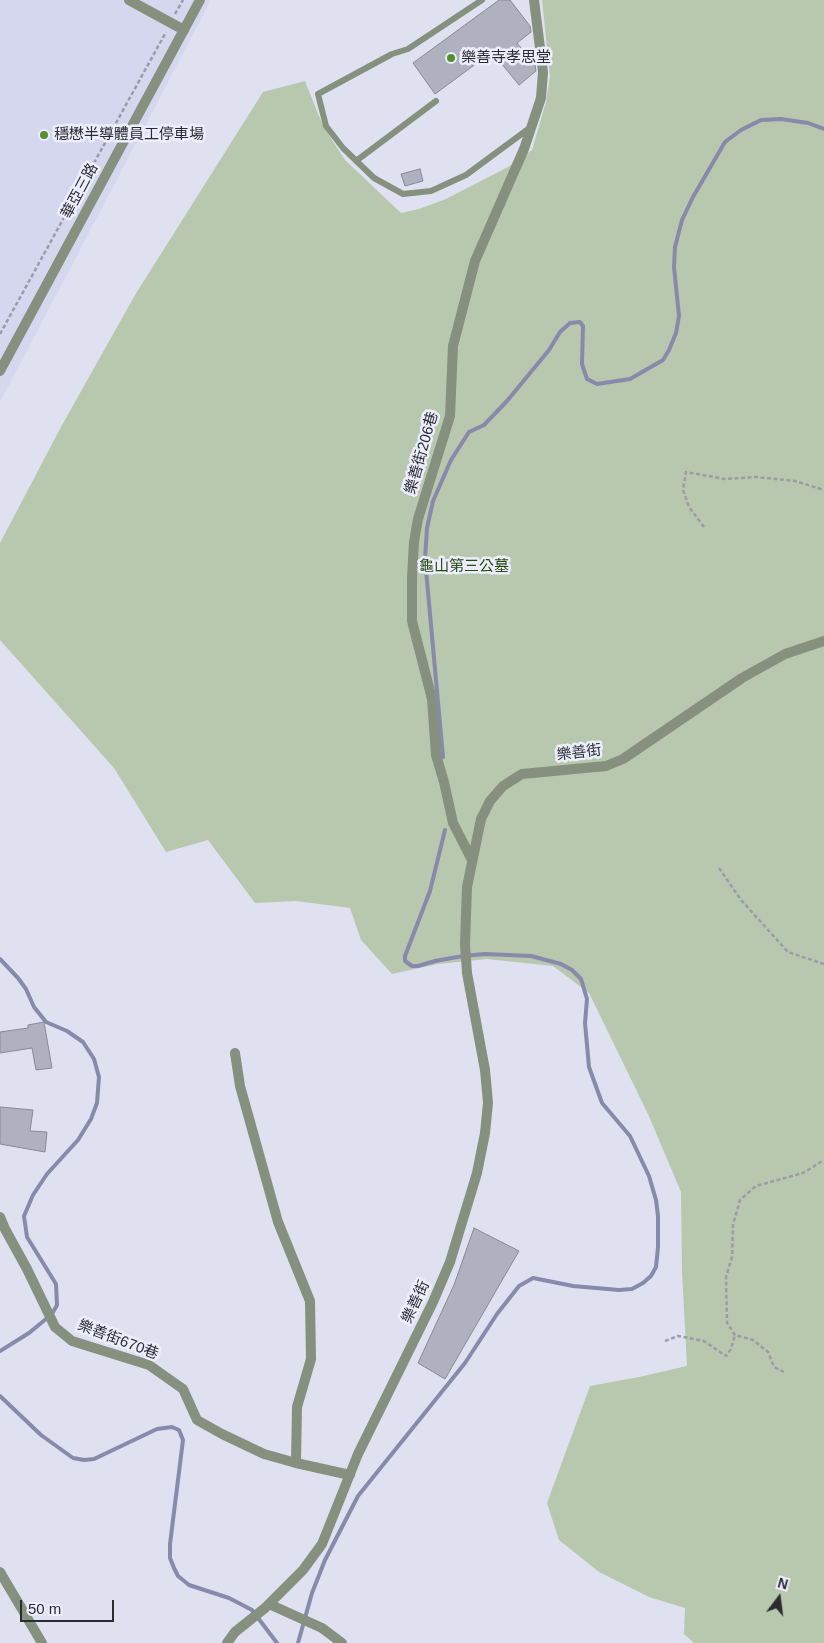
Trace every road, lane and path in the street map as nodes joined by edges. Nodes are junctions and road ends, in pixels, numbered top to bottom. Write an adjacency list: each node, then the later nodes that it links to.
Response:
1 (129, 0): 6 (street)
2 (183, 0): 6 (path)
3 (200, 0): 7 (street, 華亞三路)
4 (482, 0): 10 (lane)
5 (534, 0): 9 (street, 樂善街206巷)
6 (171, 22): 7 (street); 11 (path)
7 (184, 30): 12 (street, 華亞三路)
8 (436, 100): 10 (lane)
9 (531, 127): 10 (lane); 16 (street, 樂善街206巷)
10 (356, 161)
11 (0, 334)
12 (0, 371)
13 (824, 490): 14 (path)
14 (704, 527)
15 (824, 641): 16 (street, 樂善街)
16 (472, 860): 26 (street, 樂善街)
17 (718, 868): 18 (path)
18 (824, 964)
19 (235, 1053): 25 (street)
20 (824, 1160): 22 (path)
21 (0, 1217): 25 (street, 樂善街670巷)
22 (734, 1335): 23 (path); 24 (path)
23 (665, 1341)
24 (784, 1372)
25 (296, 1463): 26 (street, 樂善街670巷)
26 (350, 1475): 28 (street, 樂善街)
27 (0, 1572): 29 (street)
28 (267, 1606): 30 (street, 樂善街); 31 (street)
29 (42, 1643)
30 (227, 1643)
31 (342, 1643)

